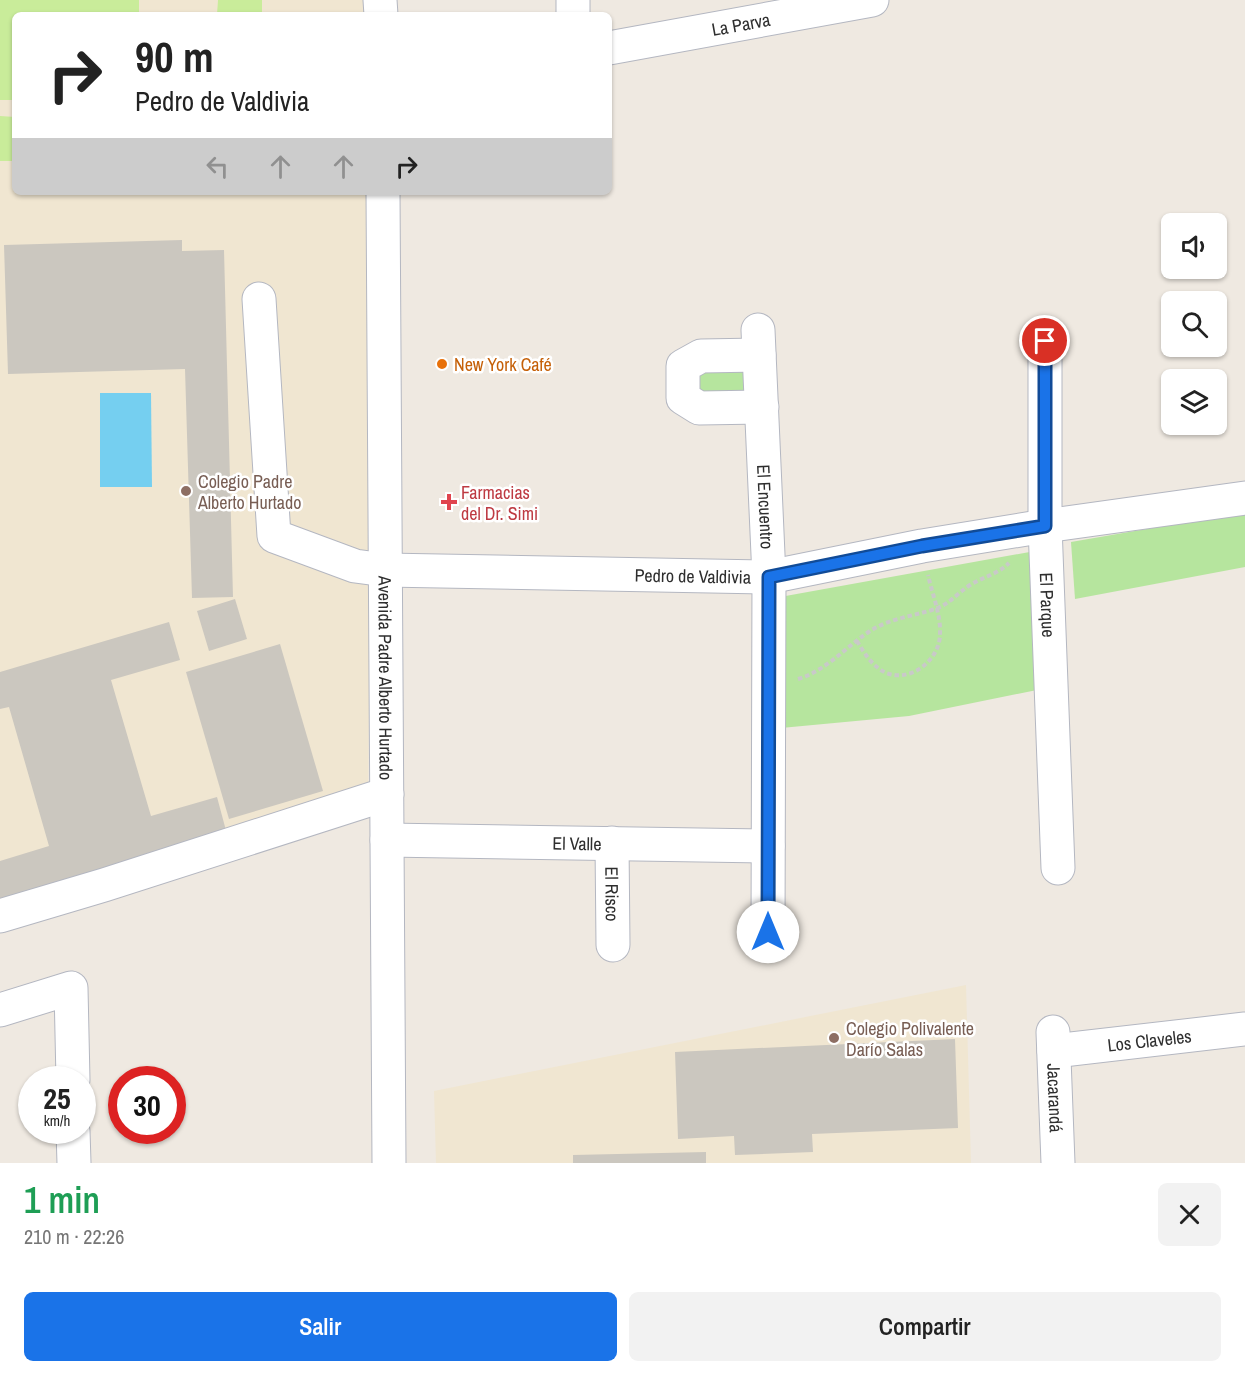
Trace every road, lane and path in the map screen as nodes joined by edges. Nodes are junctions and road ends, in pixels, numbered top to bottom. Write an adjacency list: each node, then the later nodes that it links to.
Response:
1 (872, 0): 2 (street, La Parva)
2 (612, 47)
3 (383, 195): 11 (street, Avenida Padre Alberto Hurtado)
4 (259, 299): 11 (street, Pedro de Valdivia)
5 (1045, 341): 8 (street, El Parque)
6 (762, 407): 6 (street, El Encuentro); 12 (street, El Encuentro)
7 (1245, 498): 8 (street, Pedro de Valdivia)
8 (1045, 526): 9 (street, Pedro de Valdivia); 20 (street, El Parque)
9 (922, 546): 12 (street, Pedro de Valdivia); 13 (path)
10 (1013, 559): 13 (path)
11 (386, 570): 12 (street, Pedro de Valdivia); 16 (street, Avenida Padre Alberto Hurtado)
12 (769, 577): 15 (street, El Encuentro)
13 (936, 608): 14 (path); 14 (path)
14 (857, 641): 15 (path)
15 (769, 687): 19 (street, El Encuentro)
16 (387, 794): 17 (street, Avenida Padre Alberto Hurtado); 21 (street)
17 (387, 840): 18 (street, El Valle); 30 (street, Avenida Padre Alberto Hurtado)
18 (612, 843): 19 (street, El Valle); 23 (street, El Risco)
19 (768, 846): 22 (street, El Encuentro)
20 (1058, 868)
21 (0, 916)
22 (768, 932)
23 (613, 945)
24 (0, 1010): 27 (street)
25 (1245, 1029): 26 (street, Los Claveles)
26 (1054, 1042): 31 (street, Jacarandá)
27 (73, 1066)
28 (73, 1144): 29 (street)
29 (74, 1163)
30 (389, 1163)
31 (1058, 1163)

